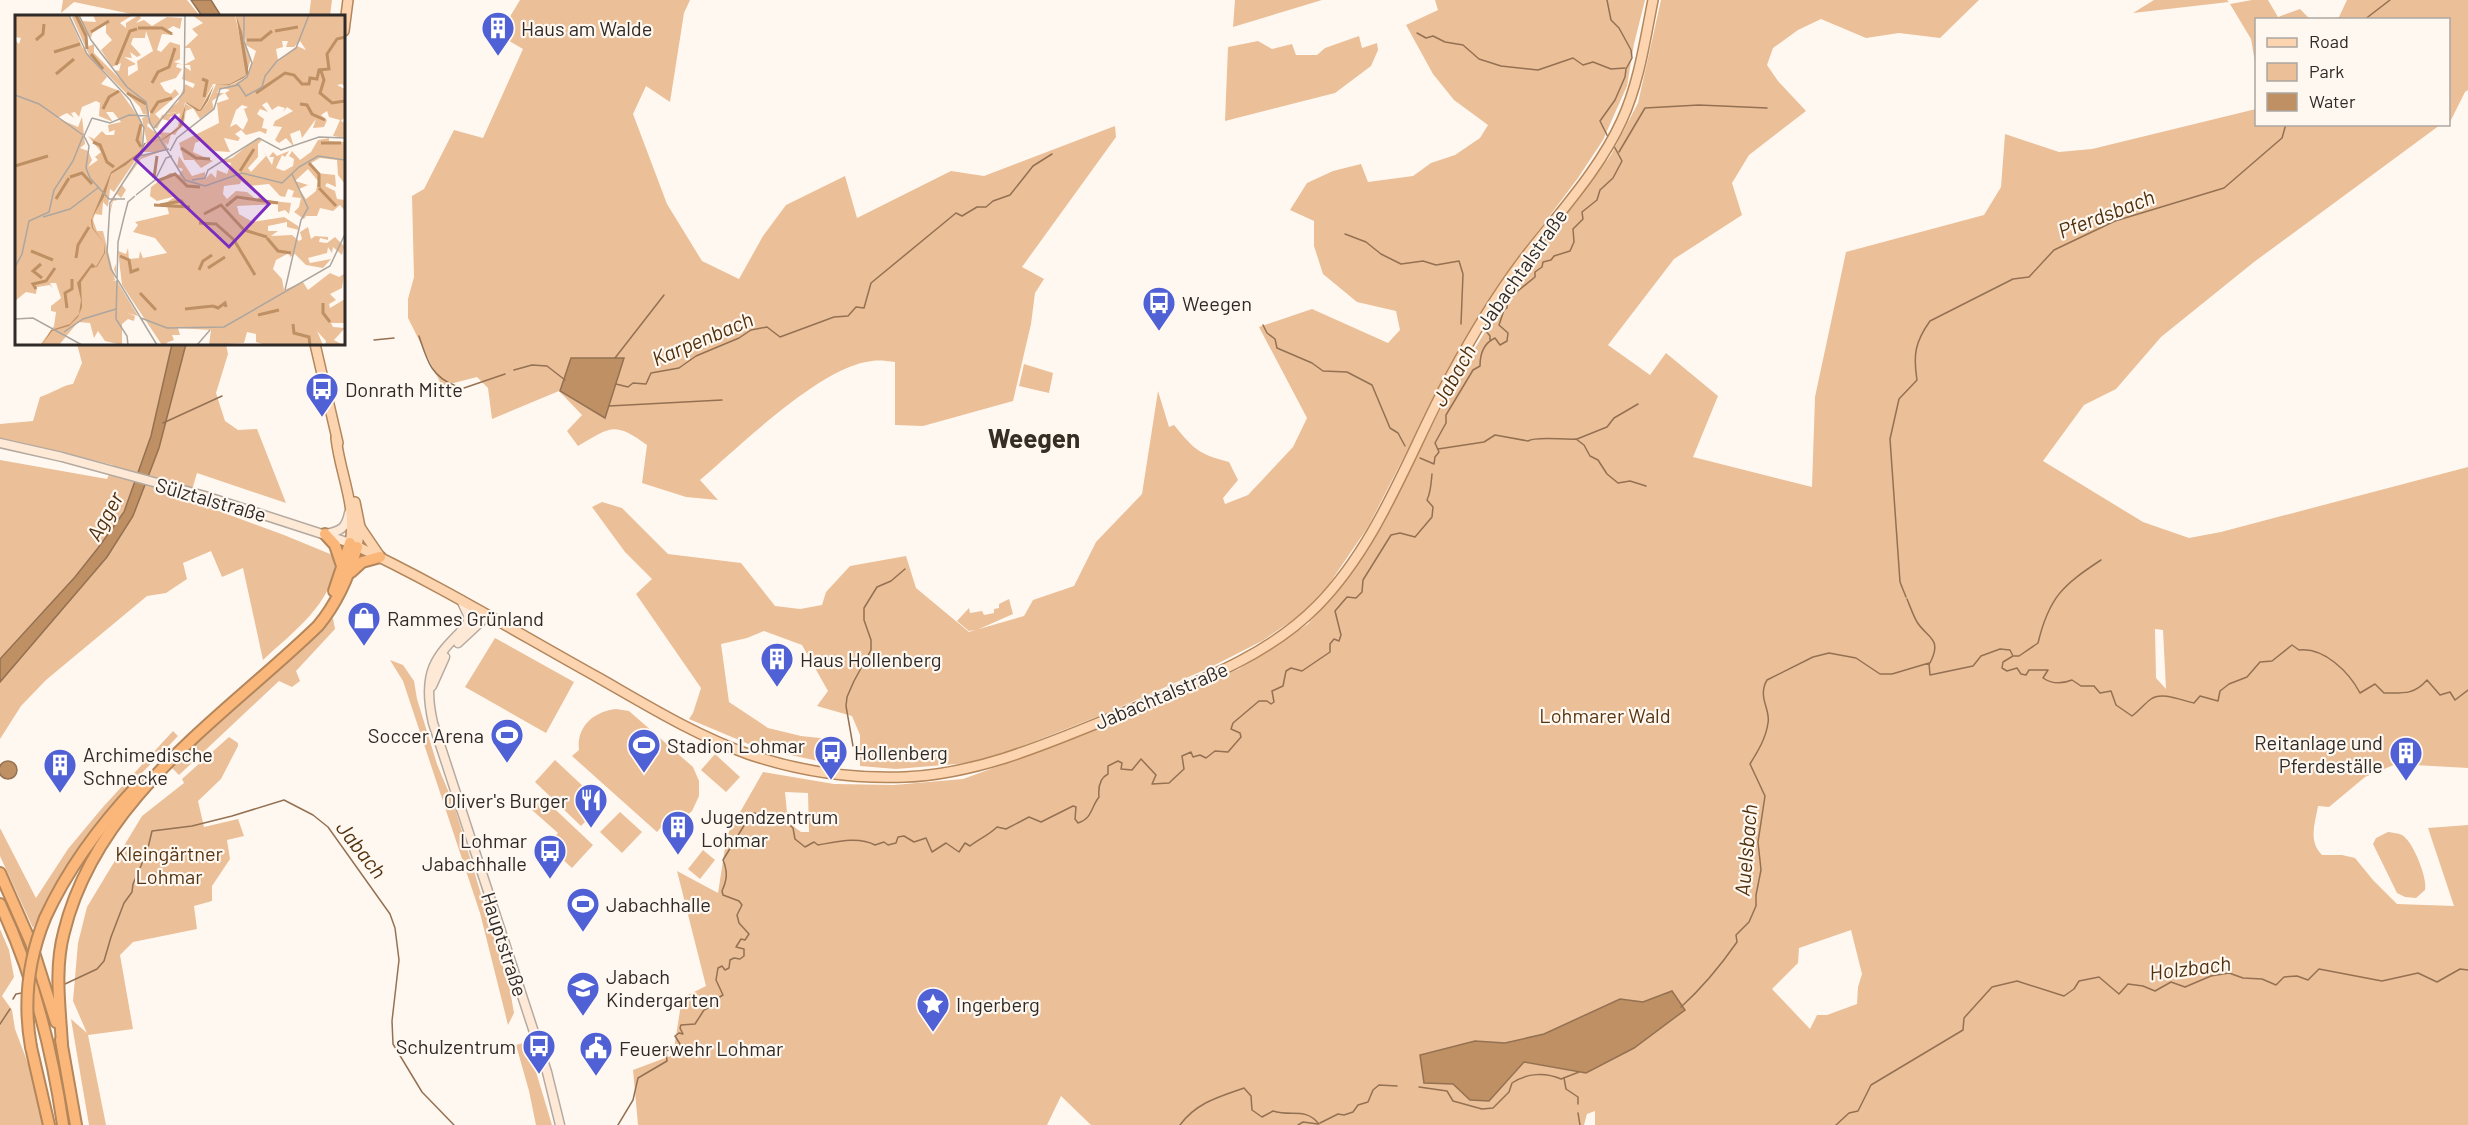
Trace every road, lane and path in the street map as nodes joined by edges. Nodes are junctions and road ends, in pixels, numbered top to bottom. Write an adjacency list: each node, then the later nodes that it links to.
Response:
1 (348, 0): 3 (main road)
2 (1653, 0): 14 (main road, Jabachtalstraße)
3 (345, 23)
4 (315, 345): 5 (main road)
5 (336, 438): 7 (main road); 8 (main road)
6 (0, 443): 9 (main road, Sülztalstraße)
7 (338, 450): 9 (main road); 10 (main road)
8 (360, 527): 10 (main road); 11 (main road)
9 (325, 534): 10 (main road, Sülztalstraße); 12 (highway)
10 (353, 545): 11 (main road, Jabachtalstraße); 12 (highway)
11 (380, 557): 12 (highway); 13 (main road, Jabachtalstraße)
12 (346, 571): 17 (highway)
13 (461, 599): 14 (main road, Jabachtalstraße); 15 (main road)
14 (485, 613): 15 (main road); 16 (main road)
15 (468, 625): 16 (main road, Hauptstraße)
16 (429, 695): 24 (main road, Hauptstraße)
17 (159, 768): 20 (highway); 21 (highway, bridge)
18 (0, 873): 20 (highway)
19 (0, 904): 22 (highway)
20 (62, 1046): 23 (highway)
21 (49, 1125)
22 (63, 1125)
23 (76, 1125)
24 (560, 1125)

